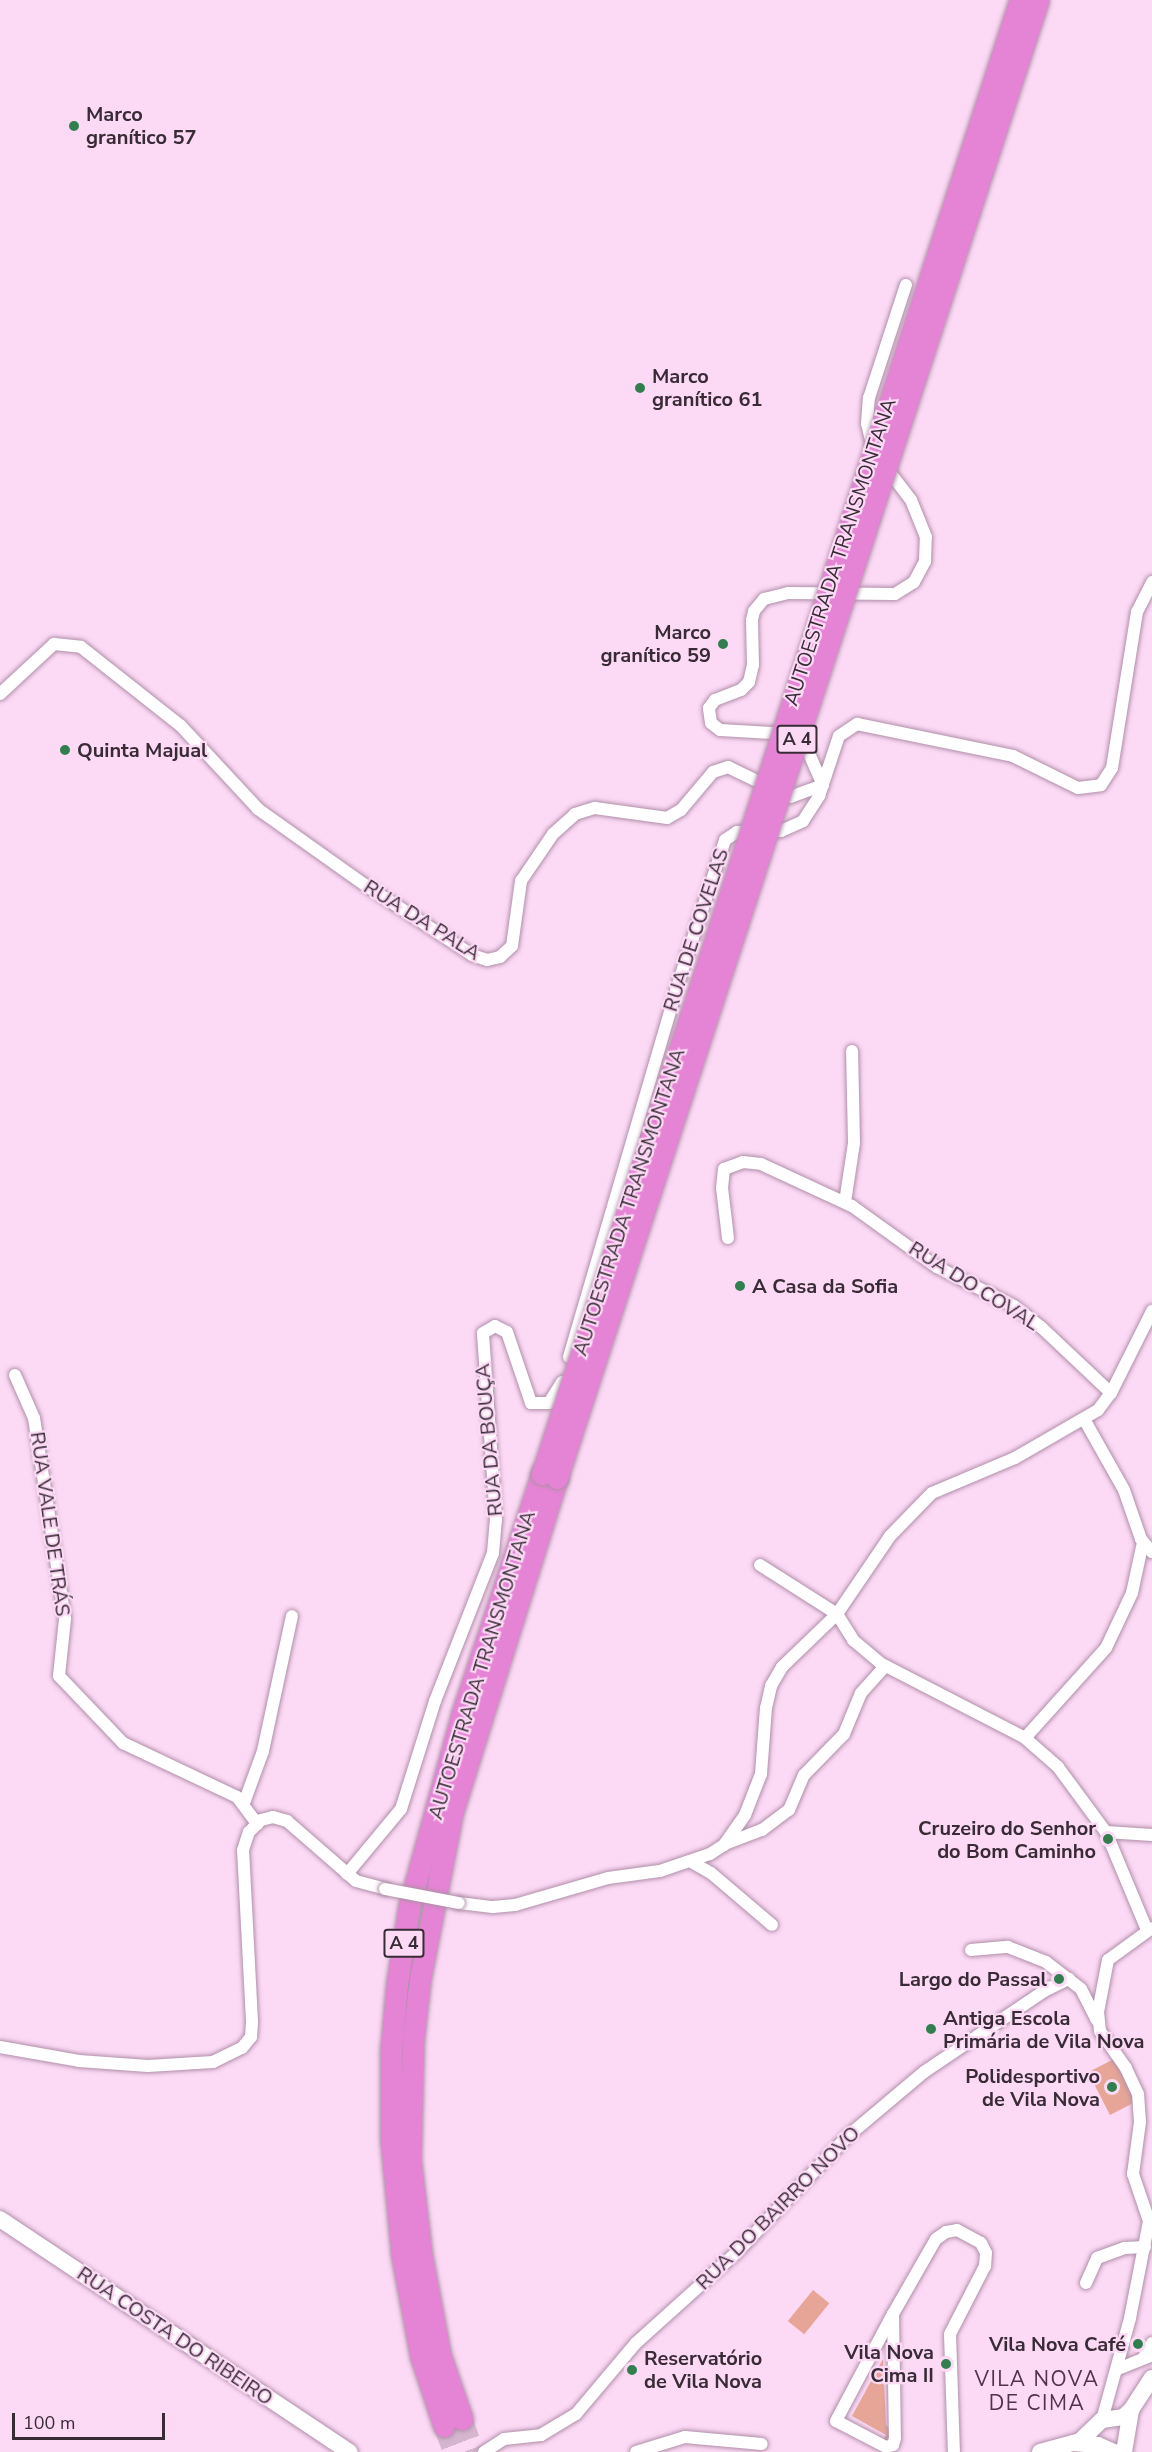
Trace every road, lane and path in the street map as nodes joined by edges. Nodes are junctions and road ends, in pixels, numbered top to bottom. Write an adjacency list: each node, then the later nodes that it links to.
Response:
1 (1020, 0): 15 (highway, AUTOESTRADA TRANSMONTANA / A 4, bridge)
2 (1038, 0): 15 (highway, AUTOESTRADA TRANSMONTANA / A 4, bridge)
3 (906, 285): 6 (street)
4 (1152, 582): 6 (street, RUA DE COVELAS)
5 (0, 694): 6 (street, RUA DA PALA)
6 (823, 785): 12 (street, RUA DE COVELAS)
7 (852, 1051): 8 (street)
8 (844, 1202): 9 (street, RUA DO COVAL); 13 (street, RUA DO COVAL)
9 (728, 1238)
10 (1152, 1311): 13 (street)
11 (15, 1375): 24 (street, RUA VALE DE TRÁS)
12 (562, 1382): 30 (street, RUA DA BOUÇA)
13 (1111, 1393): 14 (street)
14 (1084, 1419): 16 (street); 20 (street)
15 (550, 1476): 46 (highway, AUTOESTRADA TRANSMONTANA / A 4)
16 (1148, 1547): 19 (street)
17 (1152, 1562): 19 (street)
18 (760, 1564): 20 (street)
19 (1138, 1572): 23 (street)
20 (837, 1614): 22 (street); 28 (street)
21 (292, 1616): 24 (street)
22 (885, 1666): 23 (street); 28 (street)
23 (1025, 1738): 26 (street)
24 (244, 1803): 25 (street)
25 (257, 1824): 30 (street); 36 (street)
26 (1106, 1832): 27 (street); 32 (street)
27 (1152, 1835)
28 (724, 1845): 29 (street)
29 (690, 1861): 30 (street, bridge); 31 (street)
30 (347, 1874)
31 (772, 1925)
32 (1150, 1929): 35 (street)
33 (971, 1950): 34 (street)
34 (1069, 1978): 35 (street); 49 (street, RUA DO BAIRRO NOVO)
35 (1098, 2021): 37 (street)
36 (0, 2047)
37 (1150, 2215): 39 (street)
38 (0, 2219): 50 (main road, RUA COSTA DO RIBEIRO)
39 (1145, 2247): 40 (street); 44 (street)
40 (1086, 2283)
41 (893, 2314): 41 (street); 53 (street)
42 (1152, 2343): 43 (street)
43 (1148, 2356): 44 (street)
44 (1118, 2369): 47 (street)
45 (1152, 2378): 47 (main road)
46 (453, 2422)
47 (1111, 2437): 54 (main road)
48 (762, 2444): 52 (street)
49 (497, 2446): 51 (street)
50 (350, 2452)
51 (484, 2452)
52 (636, 2452)
53 (954, 2452)
54 (1040, 2452)

